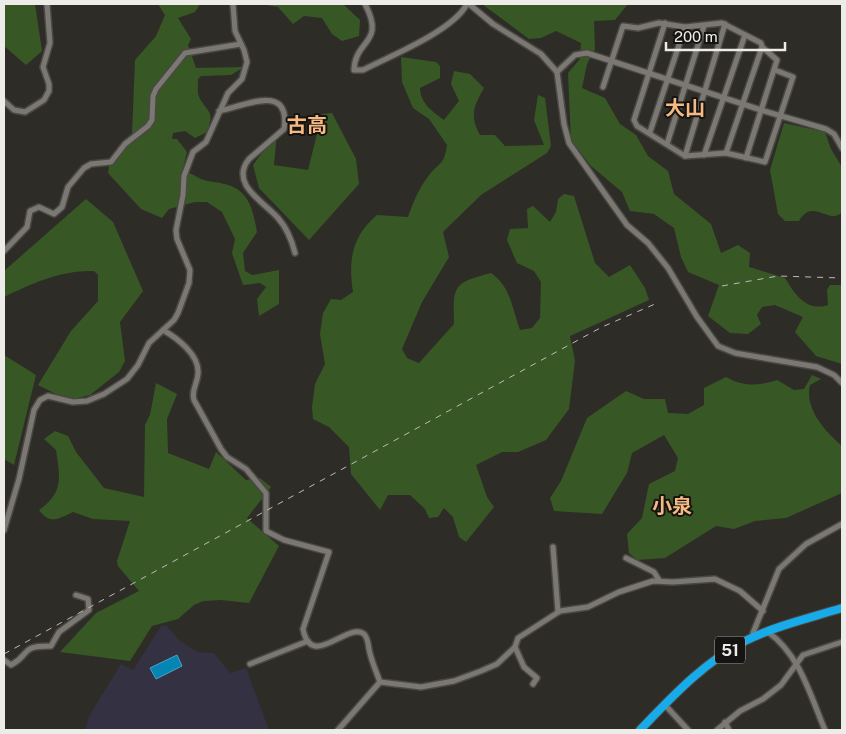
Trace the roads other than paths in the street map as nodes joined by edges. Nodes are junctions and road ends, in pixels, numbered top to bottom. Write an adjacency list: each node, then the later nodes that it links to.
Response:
1 (47, 4): 21 (street)
2 (233, 4): 10 (street)
3 (365, 4): 4 (street)
4 (468, 4): 14 (street)
5 (665, 23): 8 (street); 12 (street); 15 (street)
6 (725, 24): 7 (street); 9 (street); 19 (street)
7 (704, 26): 8 (street); 17 (street)
8 (685, 27): 16 (street)
9 (745, 35): 11 (street); 20 (street)
10 (241, 44): 24 (street); 33 (street)
11 (762, 47): 13 (street); 22 (street)
12 (611, 62): 14 (street); 15 (street); 18 (street)
13 (775, 70): 23 (street); 25 (street)
14 (557, 72): 36 (street)
15 (649, 74): 16 (street); 26 (street)
16 (667, 80): 17 (street); 26 (street)
17 (686, 86): 19 (street); 27 (street)
18 (603, 87)
19 (704, 92): 20 (street); 31 (street)
20 (724, 98): 22 (street); 30 (street)
21 (4, 101)
22 (743, 104): 23 (street); 29 (street)
23 (761, 110): 25 (street); 32 (street)
24 (219, 111): 34 (street); 35 (street)
25 (781, 116): 28 (street); 32 (street)
26 (650, 132): 27 (street)
27 (667, 144): 31 (street)
28 (842, 148)
29 (726, 153): 30 (street); 32 (street)
30 (704, 155): 31 (street)
31 (685, 156)
32 (746, 158)
33 (4, 251)
34 (295, 253)
35 (163, 330): 38 (street); 48 (street)
36 (842, 383)
37 (842, 524): 44 (street)
38 (4, 530)
39 (553, 547): 45 (street)
40 (626, 558): 41 (street)
41 (660, 580): 44 (street); 45 (street)
42 (76, 595): 51 (street)
43 (842, 608): 46 (highway, 51)
44 (763, 611): 47 (street)
45 (558, 612): 50 (street)
46 (768, 632): 47 (highway, 51); 52 (street)
47 (754, 637): 56 (highway, 51)
48 (308, 641): 53 (street); 54 (street)
49 (842, 642): 52 (street)
50 (514, 647): 54 (street); 55 (street)
51 (4, 660)
52 (796, 663): 57 (street); 63 (street)
53 (250, 664)
54 (380, 682): 58 (street)
55 (533, 684)
56 (665, 705): 59 (highway, 51); 60 (street)
57 (725, 722): 61 (street); 62 (street)
58 (338, 730)
59 (640, 730)
60 (688, 730)
61 (716, 730)
62 (728, 730)
63 (825, 730)

